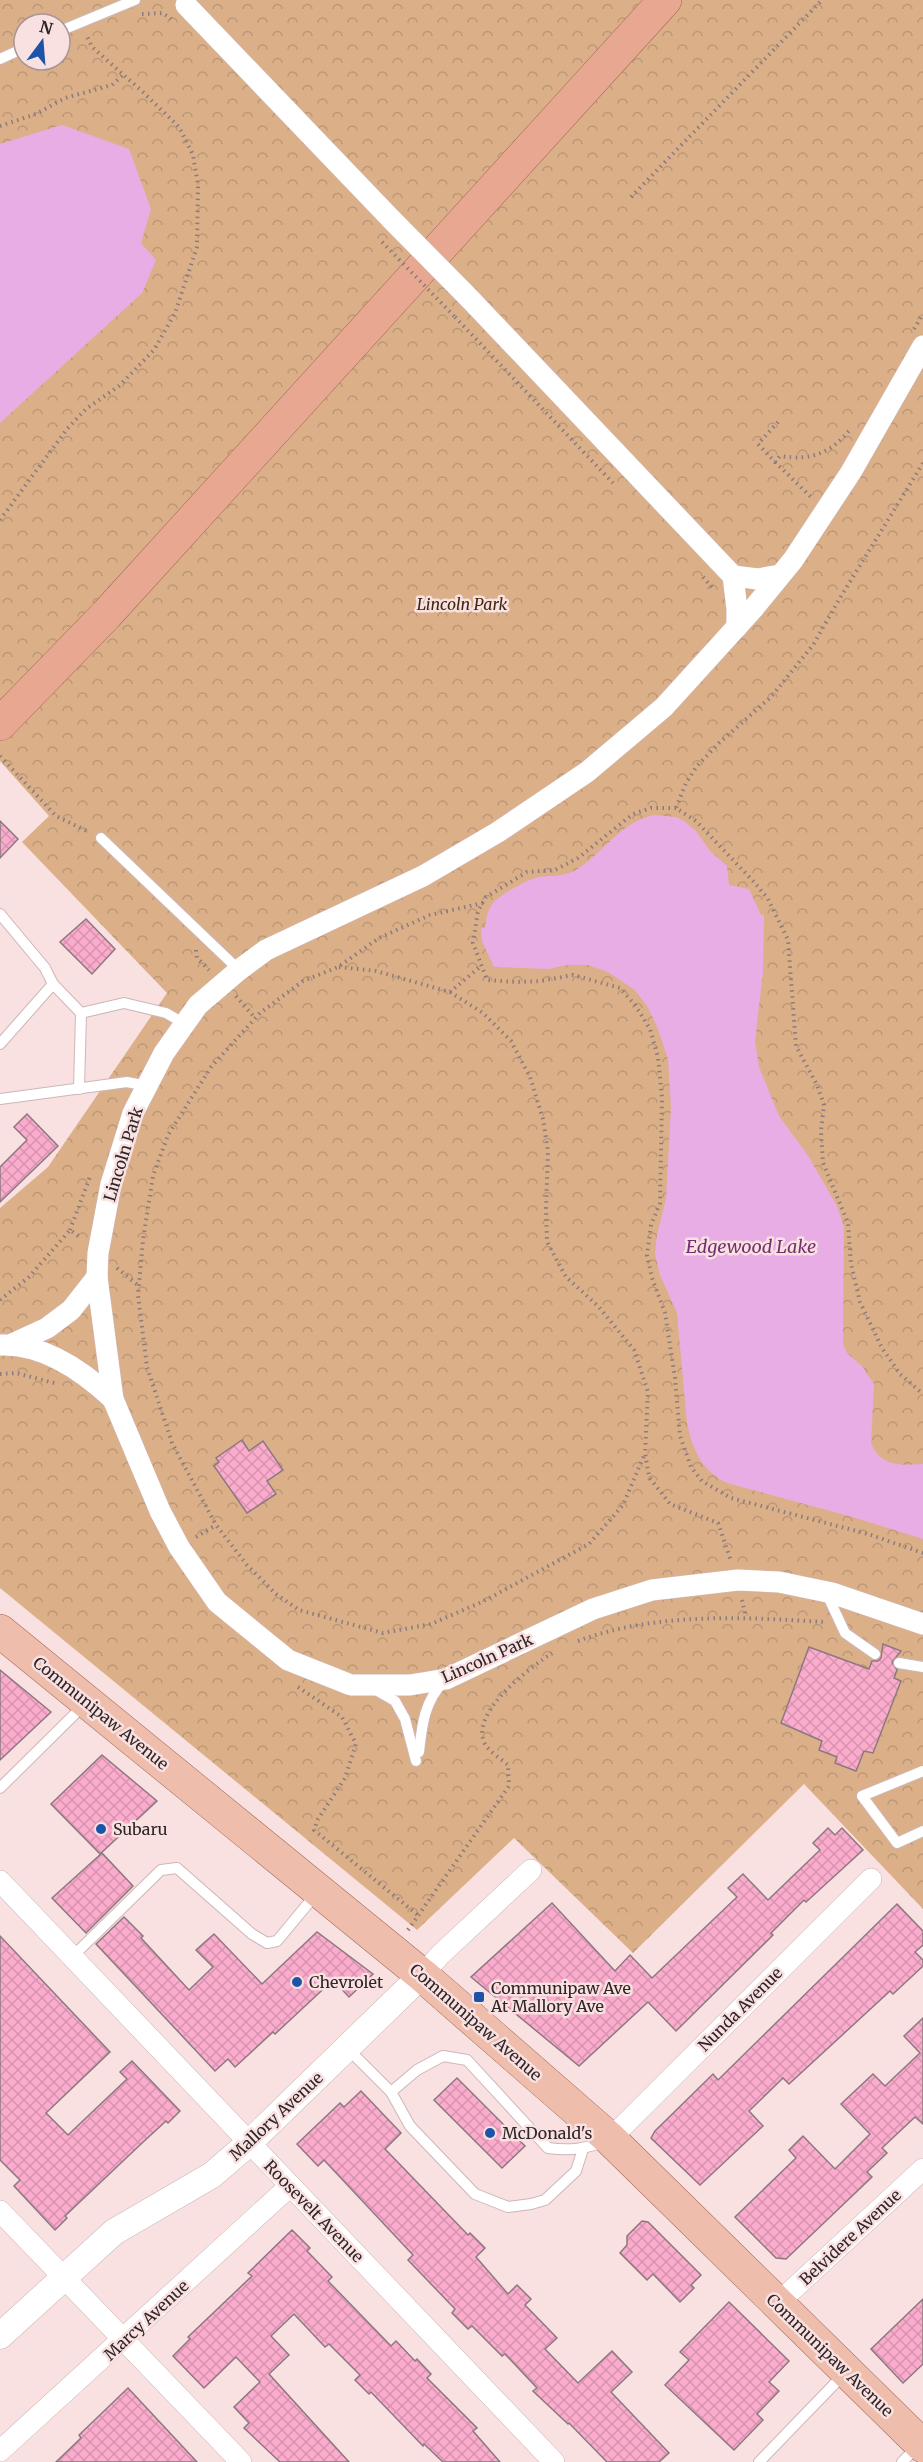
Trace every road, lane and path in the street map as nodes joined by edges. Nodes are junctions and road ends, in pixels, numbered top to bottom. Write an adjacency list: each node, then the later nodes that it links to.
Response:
1 (135, 0): 5 (lane)
2 (665, 0): 24 (highway)
3 (822, 0): 9 (path)
4 (184, 2): 22 (street, bridge)
5 (79, 22): 6 (lane); 7 (path)
6 (72, 25)
7 (123, 75): 8 (path); 19 (path)
8 (0, 126)
9 (631, 197)
10 (376, 234): 17 (path, bridge)
11 (923, 314): 12 (path)
12 (917, 340): 20 (street, Lincoln Park)
13 (858, 419): 15 (path)
14 (778, 422): 15 (path)
15 (775, 462): 18 (path)
16 (923, 463): 26 (path)
17 (620, 490)
18 (816, 501)
19 (0, 520)
20 (780, 575): 22 (street); 23 (street, Lincoln Park)
21 (703, 576): 23 (path)
22 (733, 576): 23 (street)
23 (737, 627): 32 (street, Lincoln Park)
24 (0, 724)
25 (0, 756): 27 (path)
26 (676, 808): 28 (path); 46 (path)
27 (101, 838): 32 (lane)
28 (483, 903): 30 (path); 31 (path)
29 (0, 914): 33 (lane)
30 (481, 966): 34 (path); 49 (path)
31 (338, 967): 34 (path); 43 (path)
32 (239, 970): 36 (street, Lincoln Park)
33 (53, 984): 35 (lane); 37 (lane)
34 (450, 992): 48 (path)
35 (81, 1013): 36 (lane); 39 (lane)
36 (185, 1024): 38 (street, Lincoln Park)
37 (0, 1044)
38 (147, 1086): 39 (lane); 41 (street, Lincoln Park)
39 (79, 1089): 40 (lane)
40 (0, 1098)
41 (98, 1253): 42 (street, Lincoln Park); 43 (path); 44 (path)
42 (97, 1277): 45 (street, Lincoln Park); 47 (street, Lincoln Park)
43 (139, 1286): 48 (path)
44 (0, 1300)
45 (5, 1345): 47 (street, Lincoln Park)
46 (923, 1394)
47 (113, 1400): 62 (street, Lincoln Park)
48 (645, 1453): 50 (path)
49 (923, 1553)
50 (738, 1580): 51 (street, Lincoln Park); 60 (street, Lincoln Park)
51 (826, 1591): 53 (street, Lincoln Park); 57 (lane)
52 (746, 1617): 55 (path)
53 (923, 1624)
54 (0, 1631): 63 (main road, Communipaw Avenue)
55 (568, 1645)
56 (558, 1648): 71 (path)
57 (875, 1654)
58 (899, 1663): 59 (lane)
59 (923, 1667)
60 (446, 1679): 62 (street, Lincoln Park); 62 (lane)
61 (289, 1682): 71 (path)
62 (366, 1685)
63 (87, 1702): 65 (lane); 70 (main road, Communipaw Avenue)
64 (923, 1771): 66 (lane)
65 (0, 1788)
66 (923, 1831)
67 (531, 1870): 74 (street, Mallory Avenue)
68 (871, 1879): 78 (street, Nunda Avenue)
69 (0, 1881): 73 (street, Roosevelt Avenue)
70 (318, 1892): 73 (lane); 74 (main road, Communipaw Avenue)
71 (419, 1916): 72 (path)
72 (408, 1930)
73 (72, 1957): 77 (street, Roosevelt Avenue)
74 (422, 1975): 75 (street, Mallory Avenue); 78 (main road, Communipaw Avenue)
75 (347, 2047): 76 (lane); 77 (street, Mallory Avenue)
76 (391, 2092): 78 (lane); 78 (lane)
77 (249, 2143): 80 (street, Roosevelt Avenue); 82 (street, Mallory Avenue)
78 (597, 2144): 83 (main road, Communipaw Avenue)
79 (923, 2169): 83 (street, Belvidere Avenue)
80 (290, 2186): 85 (street, Marcy Avenue); 90 (street, Roosevelt Avenue)
81 (0, 2211): 82 (street)
82 (62, 2277): 84 (street, Mallory Avenue); 85 (street)
83 (777, 2304): 86 (main road, Communipaw Avenue)
84 (0, 2336)
85 (124, 2340): 87 (street, Marcy Avenue); 89 (street)
86 (847, 2371): 88 (main road, Communipaw Avenue); 91 (lane)
87 (0, 2451)
88 (915, 2451)
89 (241, 2462)
90 (554, 2462)
91 (759, 2462)

